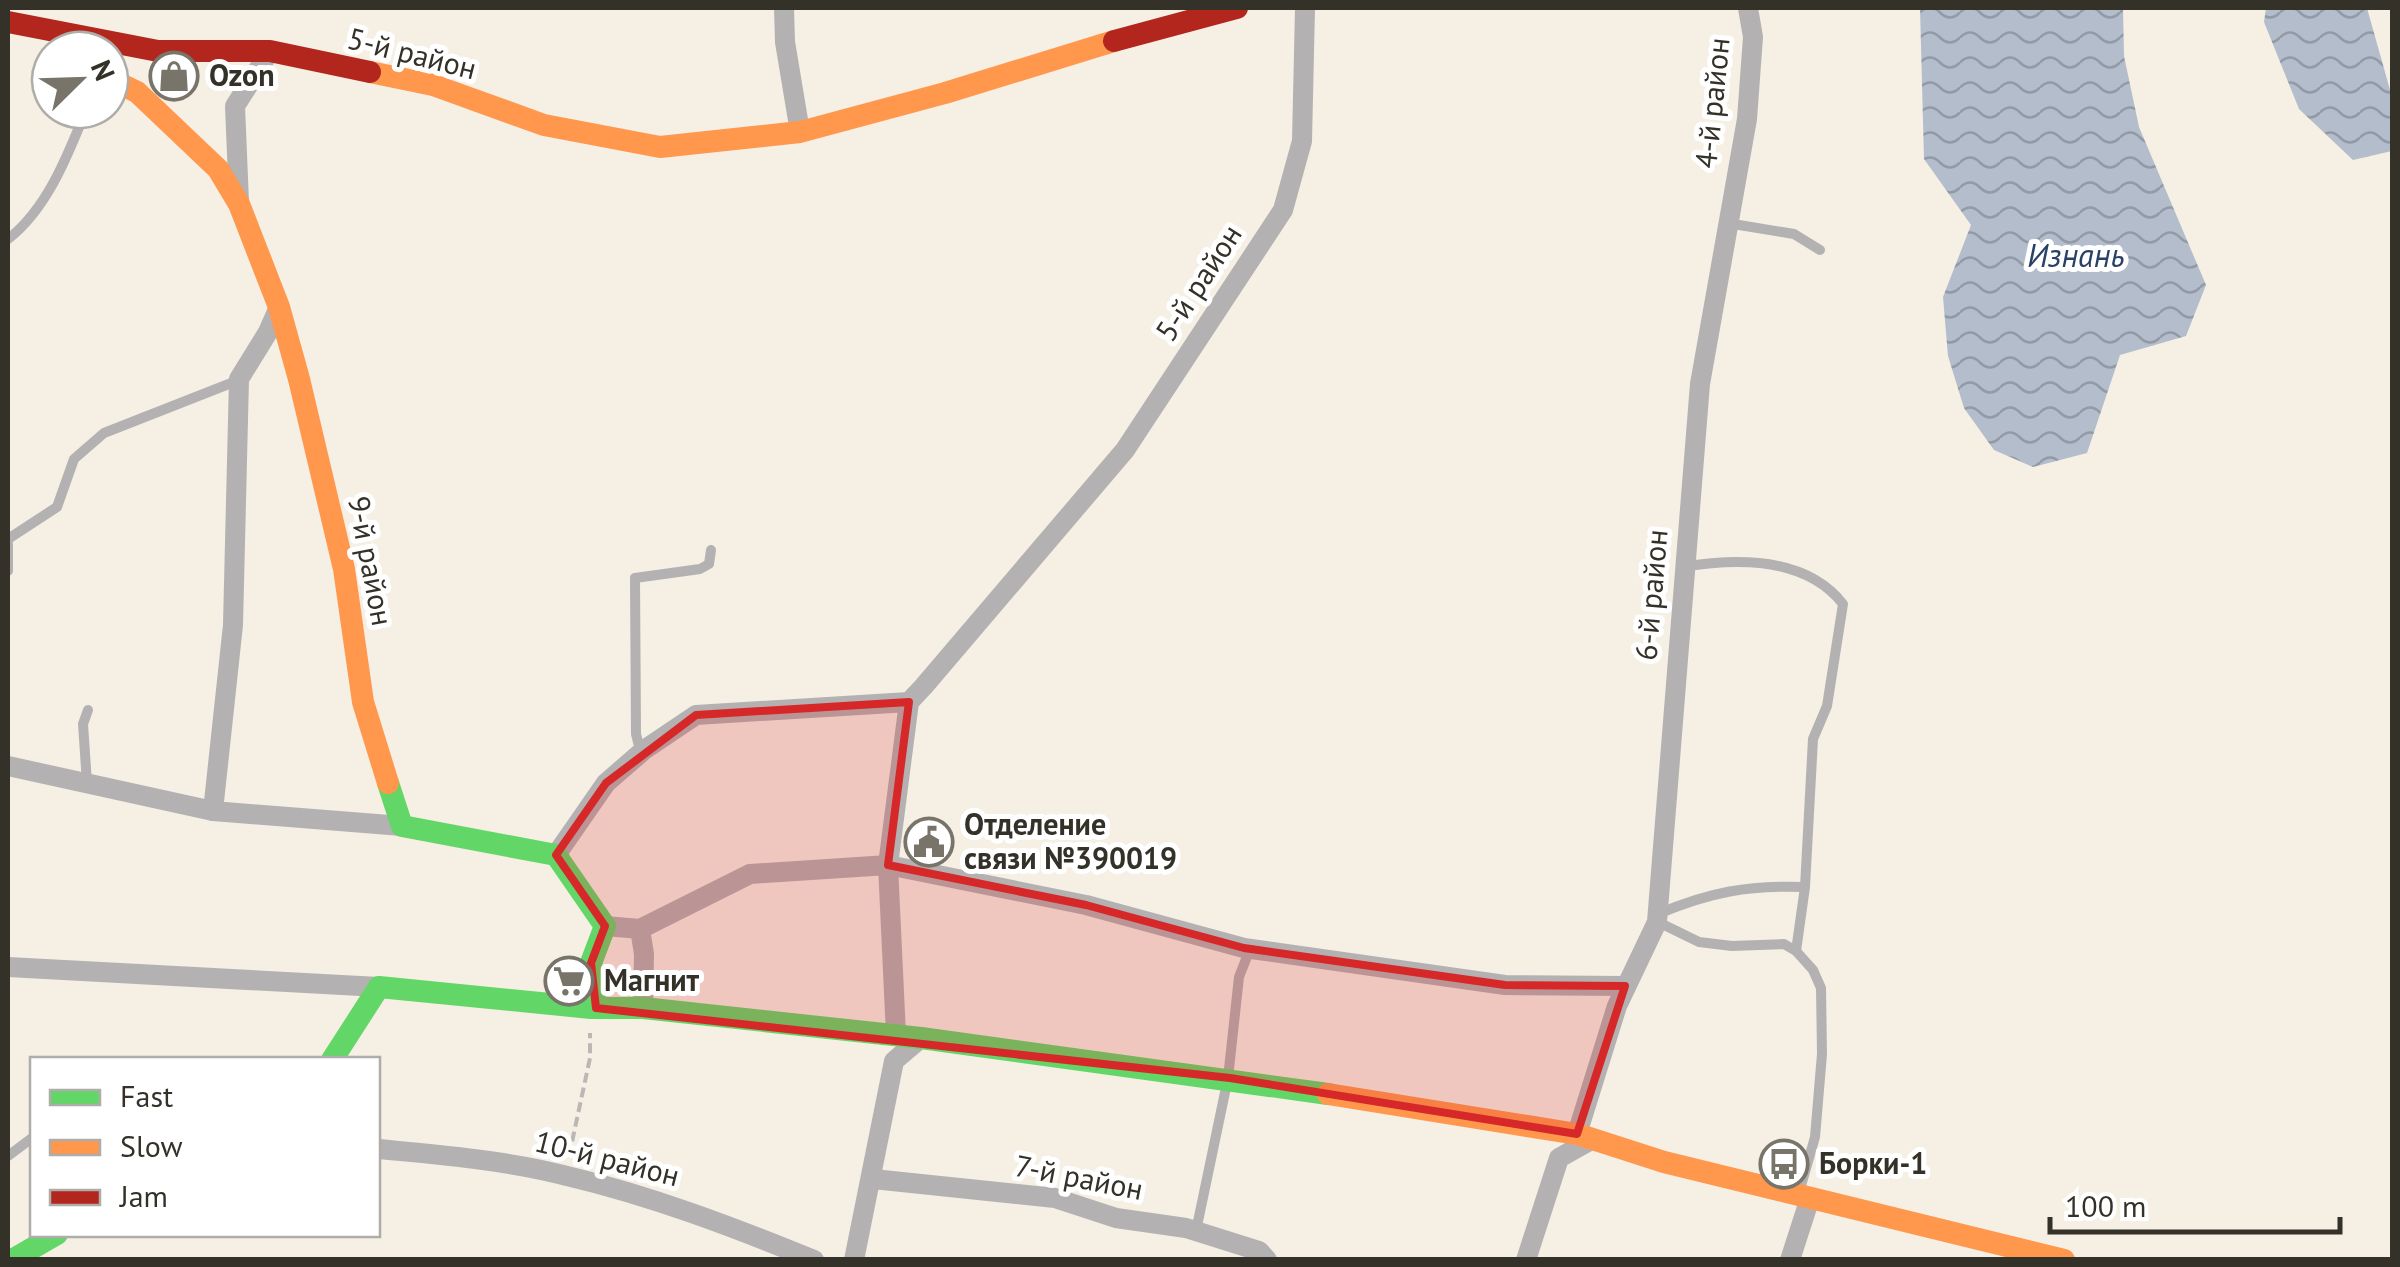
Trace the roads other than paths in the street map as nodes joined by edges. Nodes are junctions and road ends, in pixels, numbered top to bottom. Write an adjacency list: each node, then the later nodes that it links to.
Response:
1 (784, 8): 9 (street)
2 (1237, 8): 9 (street, 5-й район)
3 (1304, 8): 20 (street, 5-й район)
4 (1748, 8): 11 (street, 4-й район)
5 (8, 22): 6 (street, 5-й район)
6 (270, 51): 9 (street, 5-й район); 10 (street)
7 (130, 88): 10 (street, 9-й район)
8 (78, 130): 12 (lane)
9 (800, 132)
10 (239, 204): 14 (street, 9-й район)
11 (1729, 214): 13 (lane); 18 (street, 6-й район)
12 (8, 240)
13 (1820, 250)
14 (279, 308): 15 (street); 26 (street, 9-й район)
15 (239, 380): 16 (lane); 25 (street)
16 (8, 541): 19 (lane)
17 (710, 550): 22 (lane)
18 (1683, 567): 29 (lane); 30 (street, 6-й район)
19 (8, 571)
20 (909, 702): 22 (street); 28 (street)
21 (88, 710): 24 (lane)
22 (642, 754): 27 (street)
23 (8, 766): 24 (street)
24 (86, 783): 25 (street)
25 (213, 810): 26 (street)
26 (402, 826): 27 (street)
27 (556, 855): 31 (street)
28 (888, 865): 32 (street); 33 (street); 40 (street)
29 (1804, 887): 30 (lane); 34 (lane)
30 (1657, 918): 34 (lane); 36 (street, 6-й район)
31 (605, 926): 32 (street); 38 (street)
32 (640, 929): 39 (street)
33 (1251, 948): 36 (street); 43 (lane)
34 (1796, 951): 49 (lane)
35 (8, 967): 37 (street)
36 (1625, 986): 44 (street, 6-й район)
37 (379, 987): 38 (street); 42 (street)
38 (594, 1008): 39 (street)
39 (643, 1008): 40 (street)
40 (896, 1036): 41 (street)
41 (920, 1038): 43 (street); 48 (street)
42 (334, 1057)
43 (1228, 1078): 44 (street); 50 (lane)
44 (1584, 1137): 49 (street); 56 (street)
45 (30, 1140): 47 (lane)
46 (380, 1149): 53 (street, 10-й район)
47 (8, 1156)
48 (872, 1179): 50 (street, 7-й район); 54 (street)
49 (1804, 1197): 57 (street); 58 (street)
50 (1196, 1231): 55 (street, 7-й район)
51 (53, 1237): 52 (street)
52 (12, 1260)
53 (814, 1260)
54 (854, 1260)
55 (1267, 1260)
56 (1526, 1260)
57 (1790, 1260)
58 (2064, 1260)

